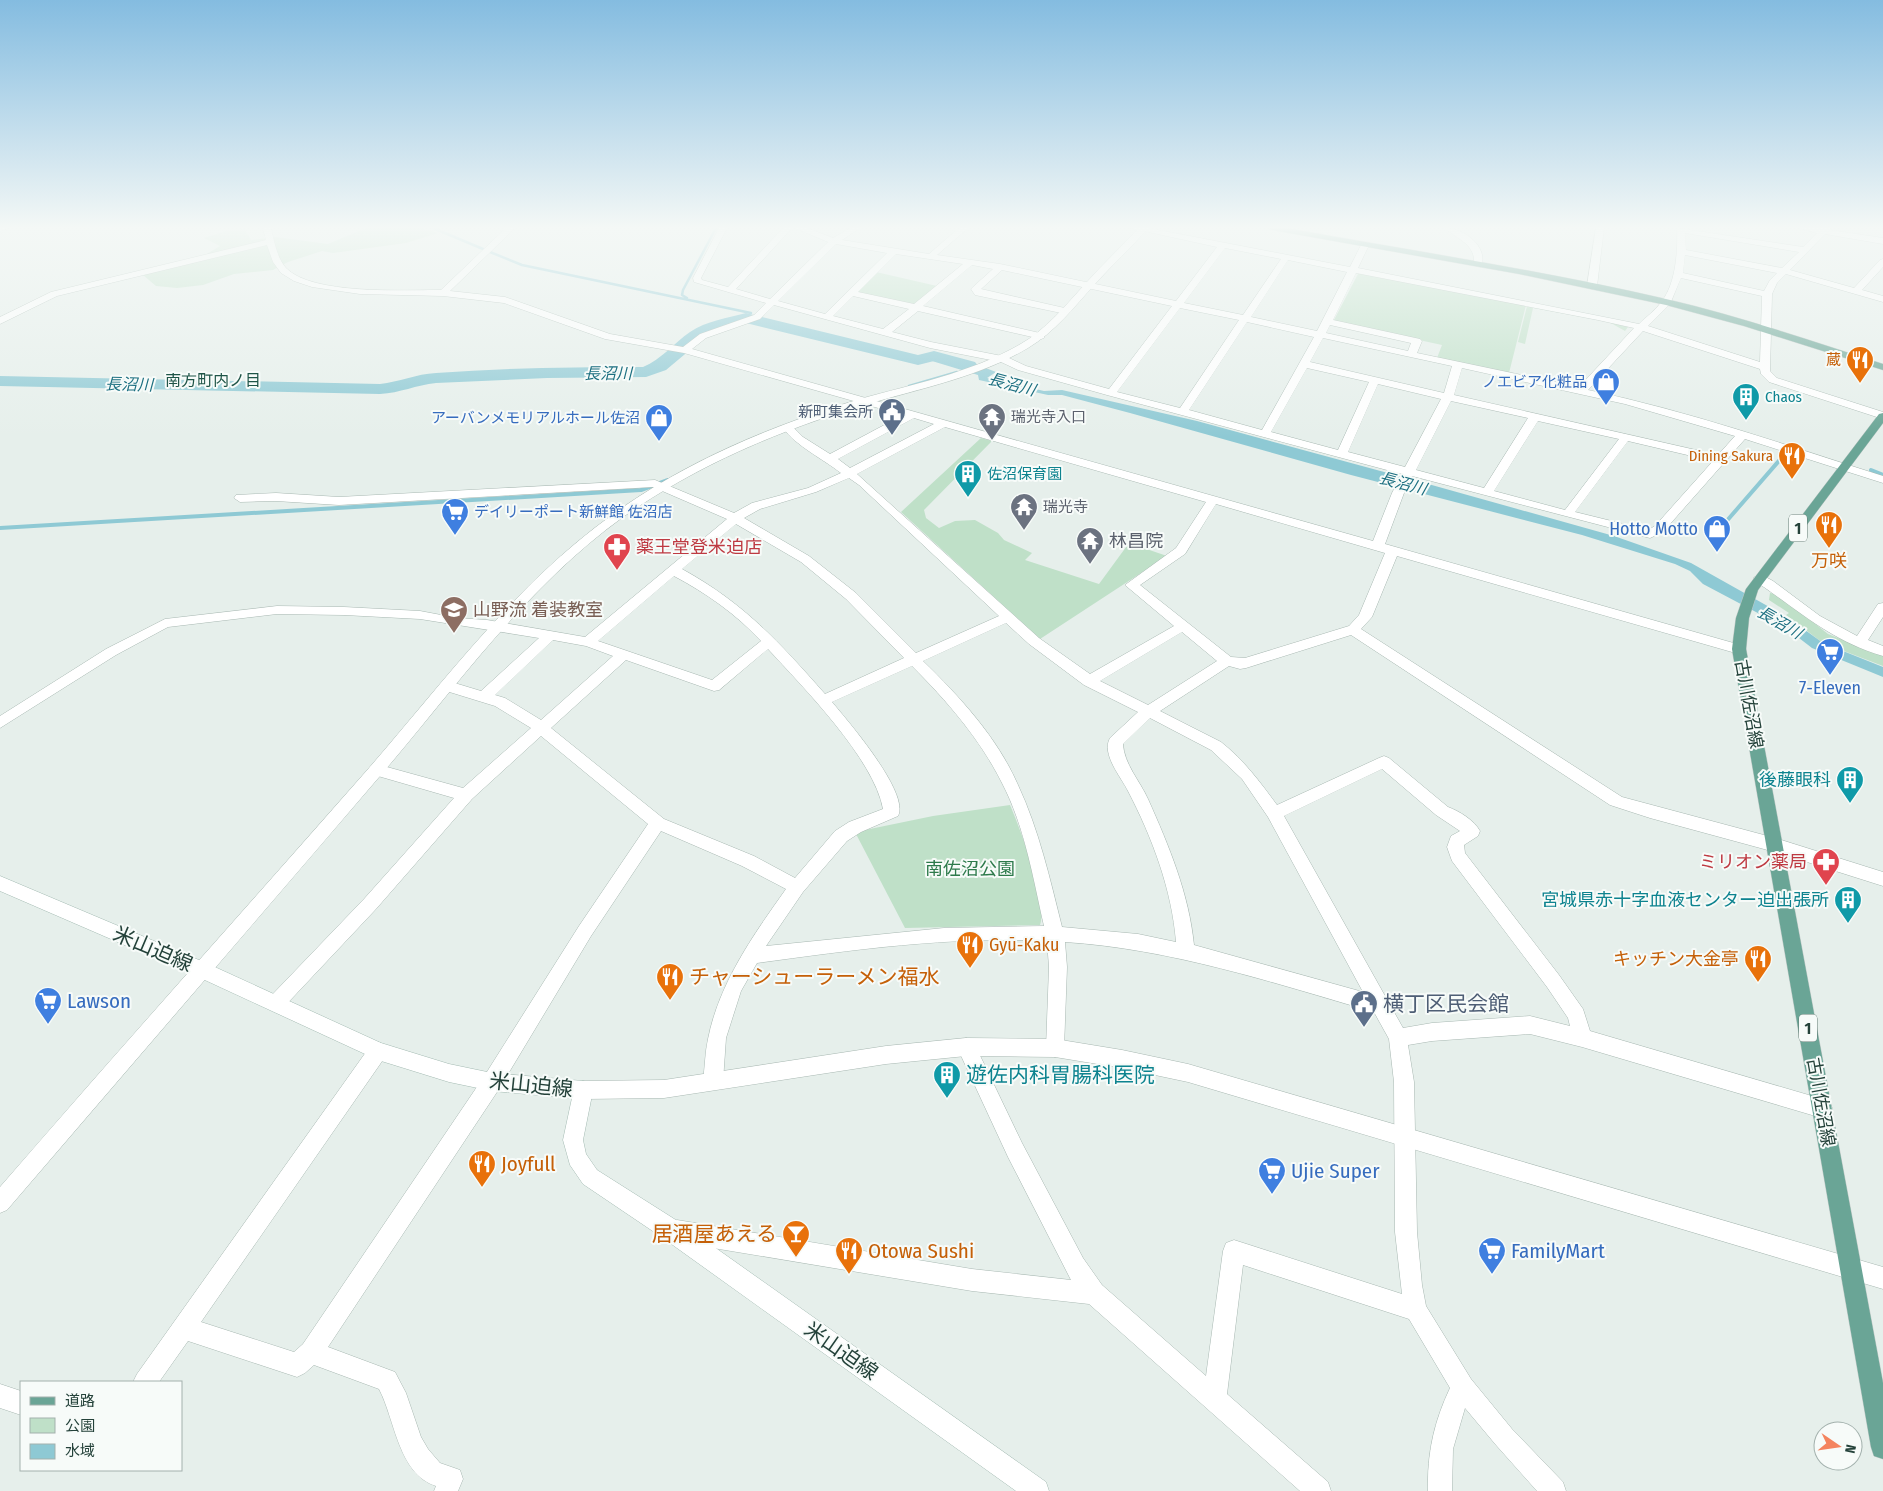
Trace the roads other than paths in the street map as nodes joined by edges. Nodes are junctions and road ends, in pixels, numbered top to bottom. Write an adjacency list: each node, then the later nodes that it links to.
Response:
1 (47, 298): 25 (street)
2 (484, 298): 32 (street)
3 (753, 298): 19 (street)
4 (778, 298): 19 (street)
5 (847, 298): 23 (street)
6 (873, 298): 21 (street)
7 (928, 298): 21 (street)
8 (1000, 298): 22 (street)
9 (1078, 298): 22 (street)
10 (1148, 298): 20 (street)
11 (1182, 298): 20 (street)
12 (1259, 298): 24 (street)
13 (1339, 298): 26 (street)
14 (1492, 298): 27 (street)
15 (1646, 298): 18 (main road)
16 (1669, 298): 18 (street)
17 (1767, 298): 28 (street)
18 (1667, 302): 27 (street); 28 (main road)
19 (773, 303): 23 (street); 32 (street)
20 (1177, 304): 24 (street); 41 (street)
21 (916, 307): 29 (street); 30 (street)
22 (1066, 311): 30 (street)
23 (827, 317): 29 (street)
24 (1245, 319): 31 (street); 44 (street)
25 (0, 321)
26 (1327, 322): 31 (street); 33 (street)
27 (1641, 327): 37 (street); 40 (street)
28 (1765, 329): 37 (street); 38 (main road)
29 (885, 333): 34 (street)
30 (1040, 336): 34 (street)
31 (1320, 336): 33 (street); 35 (street)
32 (681, 350): 43 (street)
33 (1412, 355): 36 (street)
34 (998, 360): 41 (street); 43 (street)
35 (1304, 364): 39 (street); 50 (street)
36 (1458, 365): 40 (street); 42 (street)
37 (1764, 366): 47 (street)
38 (1883, 367)
39 (1375, 380): 42 (street); 53 (street)
40 (1581, 392): 51 (street)
41 (1111, 393): 44 (street)
42 (1448, 396): 46 (street); 58 (street)
43 (864, 401): 45 (street); 49 (street)
44 (1183, 412): 50 (street)
45 (912, 415): 48 (street); 54 (street)
46 (1535, 416): 52 (street); 61 (street)
47 (1883, 416): 56 (main road, 古川佐沼線 / 1)
48 (943, 424): 57 (street); 63 (street)
49 (788, 428): 54 (street); 60 (street)
50 (1265, 434): 53 (street)
51 (1743, 434): 55 (street); 56 (street)
52 (1626, 437): 55 (street); 64 (street)
53 (1342, 454): 58 (street)
54 (830, 459): 57 (street)
55 (1720, 459): 64 (street)
56 (1844, 467): 59 (street); 68 (main road, 古川佐沼線 / 1)
57 (850, 473): 65 (street); 70 (street)
58 (1409, 475): 61 (street); 66 (street)
59 (1883, 480)
60 (664, 487): 62 (street); 65 (street); 71 (street)
61 (1487, 493): 64 (street)
62 (240, 498)
63 (1212, 501): 66 (street); 72 (street)
64 (1568, 514)
65 (735, 518): 67 (street); 81 (street)
66 (1384, 550): 73 (street); 78 (street)
67 (673, 570): 75 (street); 76 (street)
68 (1756, 583): 77 (street); 78 (main road, 古川佐沼線 / 1)
69 (1883, 607): 77 (street)
70 (1008, 617): 81 (street); 83 (street)
71 (498, 626): 74 (street); 84 (street); 88 (street)
72 (1183, 626): 82 (street); 83 (street)
73 (1353, 630): 82 (street); 94 (street)
74 (550, 635): 76 (street); 85 (street)
75 (769, 641): 80 (street); 86 (street)
76 (588, 642): 80 (street)
77 (1860, 642): 79 (street)
78 (1739, 649): 94 (main road, 古川佐沼線 / 1)
79 (1883, 651)
80 (624, 654): 89 (street)
81 (913, 660): 86 (street); 98 (street)
82 (1227, 661): 87 (street)
83 (1089, 681): 87 (street)
84 (448, 686): 85 (street); 90 (street)
85 (484, 697): 89 (street)
86 (822, 701): 97 (street)
87 (1148, 710): 92 (street); 99 (street)
88 (0, 723)
89 (542, 728): 91 (street); 93 (street)
90 (376, 770): 91 (street); 101 (street)
91 (466, 795): 102 (street)
92 (1274, 813): 103 (street); 105 (street)
93 (658, 823): 97 (street); 109 (street)
94 (1774, 845): 95 (street); 112 (main road, 古川佐沼線 / 1)
95 (1883, 879)
96 (0, 883): 101 (street, 米山迫線)
97 (797, 886): 100 (street)
98 (1054, 934): 99 (street); 100 (street); 107 (street)
99 (1186, 951): 103 (street)
100 (750, 956): 110 (street)
101 (200, 969): 102 (street, 米山迫線); 114 (street)
102 (276, 1003): 108 (street, 米山迫線)
103 (1380, 1005): 104 (street)
104 (1398, 1038): 105 (street); 113 (street)
105 (1582, 1038): 112 (street)
106 (966, 1047): 107 (street); 110 (street); 118 (street)
107 (1055, 1048): 113 (street)
108 (378, 1051): 109 (street, 米山迫線); 120 (street)
109 (492, 1082): 111 (street, 米山迫線); 121 (street)
110 (713, 1082): 111 (street)
111 (583, 1090): 115 (street, 米山迫線)
112 (1822, 1108): 116 (main road, 古川佐沼線 / 1)
113 (1405, 1136): 116 (street); 119 (street)
114 (0, 1203)
115 (671, 1230): 118 (street); 129 (street, 米山迫線)
116 (1850, 1268): 117 (street); 127 (main road, 古川佐沼線 / 1)
117 (1883, 1278)
118 (1094, 1293): 125 (street)
119 (1416, 1310): 123 (street); 125 (street)
120 (184, 1328): 121 (street); 122 (street)
121 (311, 1352): 128 (street)
122 (146, 1381)
123 (1463, 1387): 131 (street); 132 (street)
124 (0, 1396): 126 (street)
125 (1214, 1400): 130 (street)
126 (20, 1403)
127 (1883, 1447)
128 (446, 1491)
129 (1038, 1491)
130 (1319, 1491)
131 (1440, 1491)
132 (1554, 1491)

